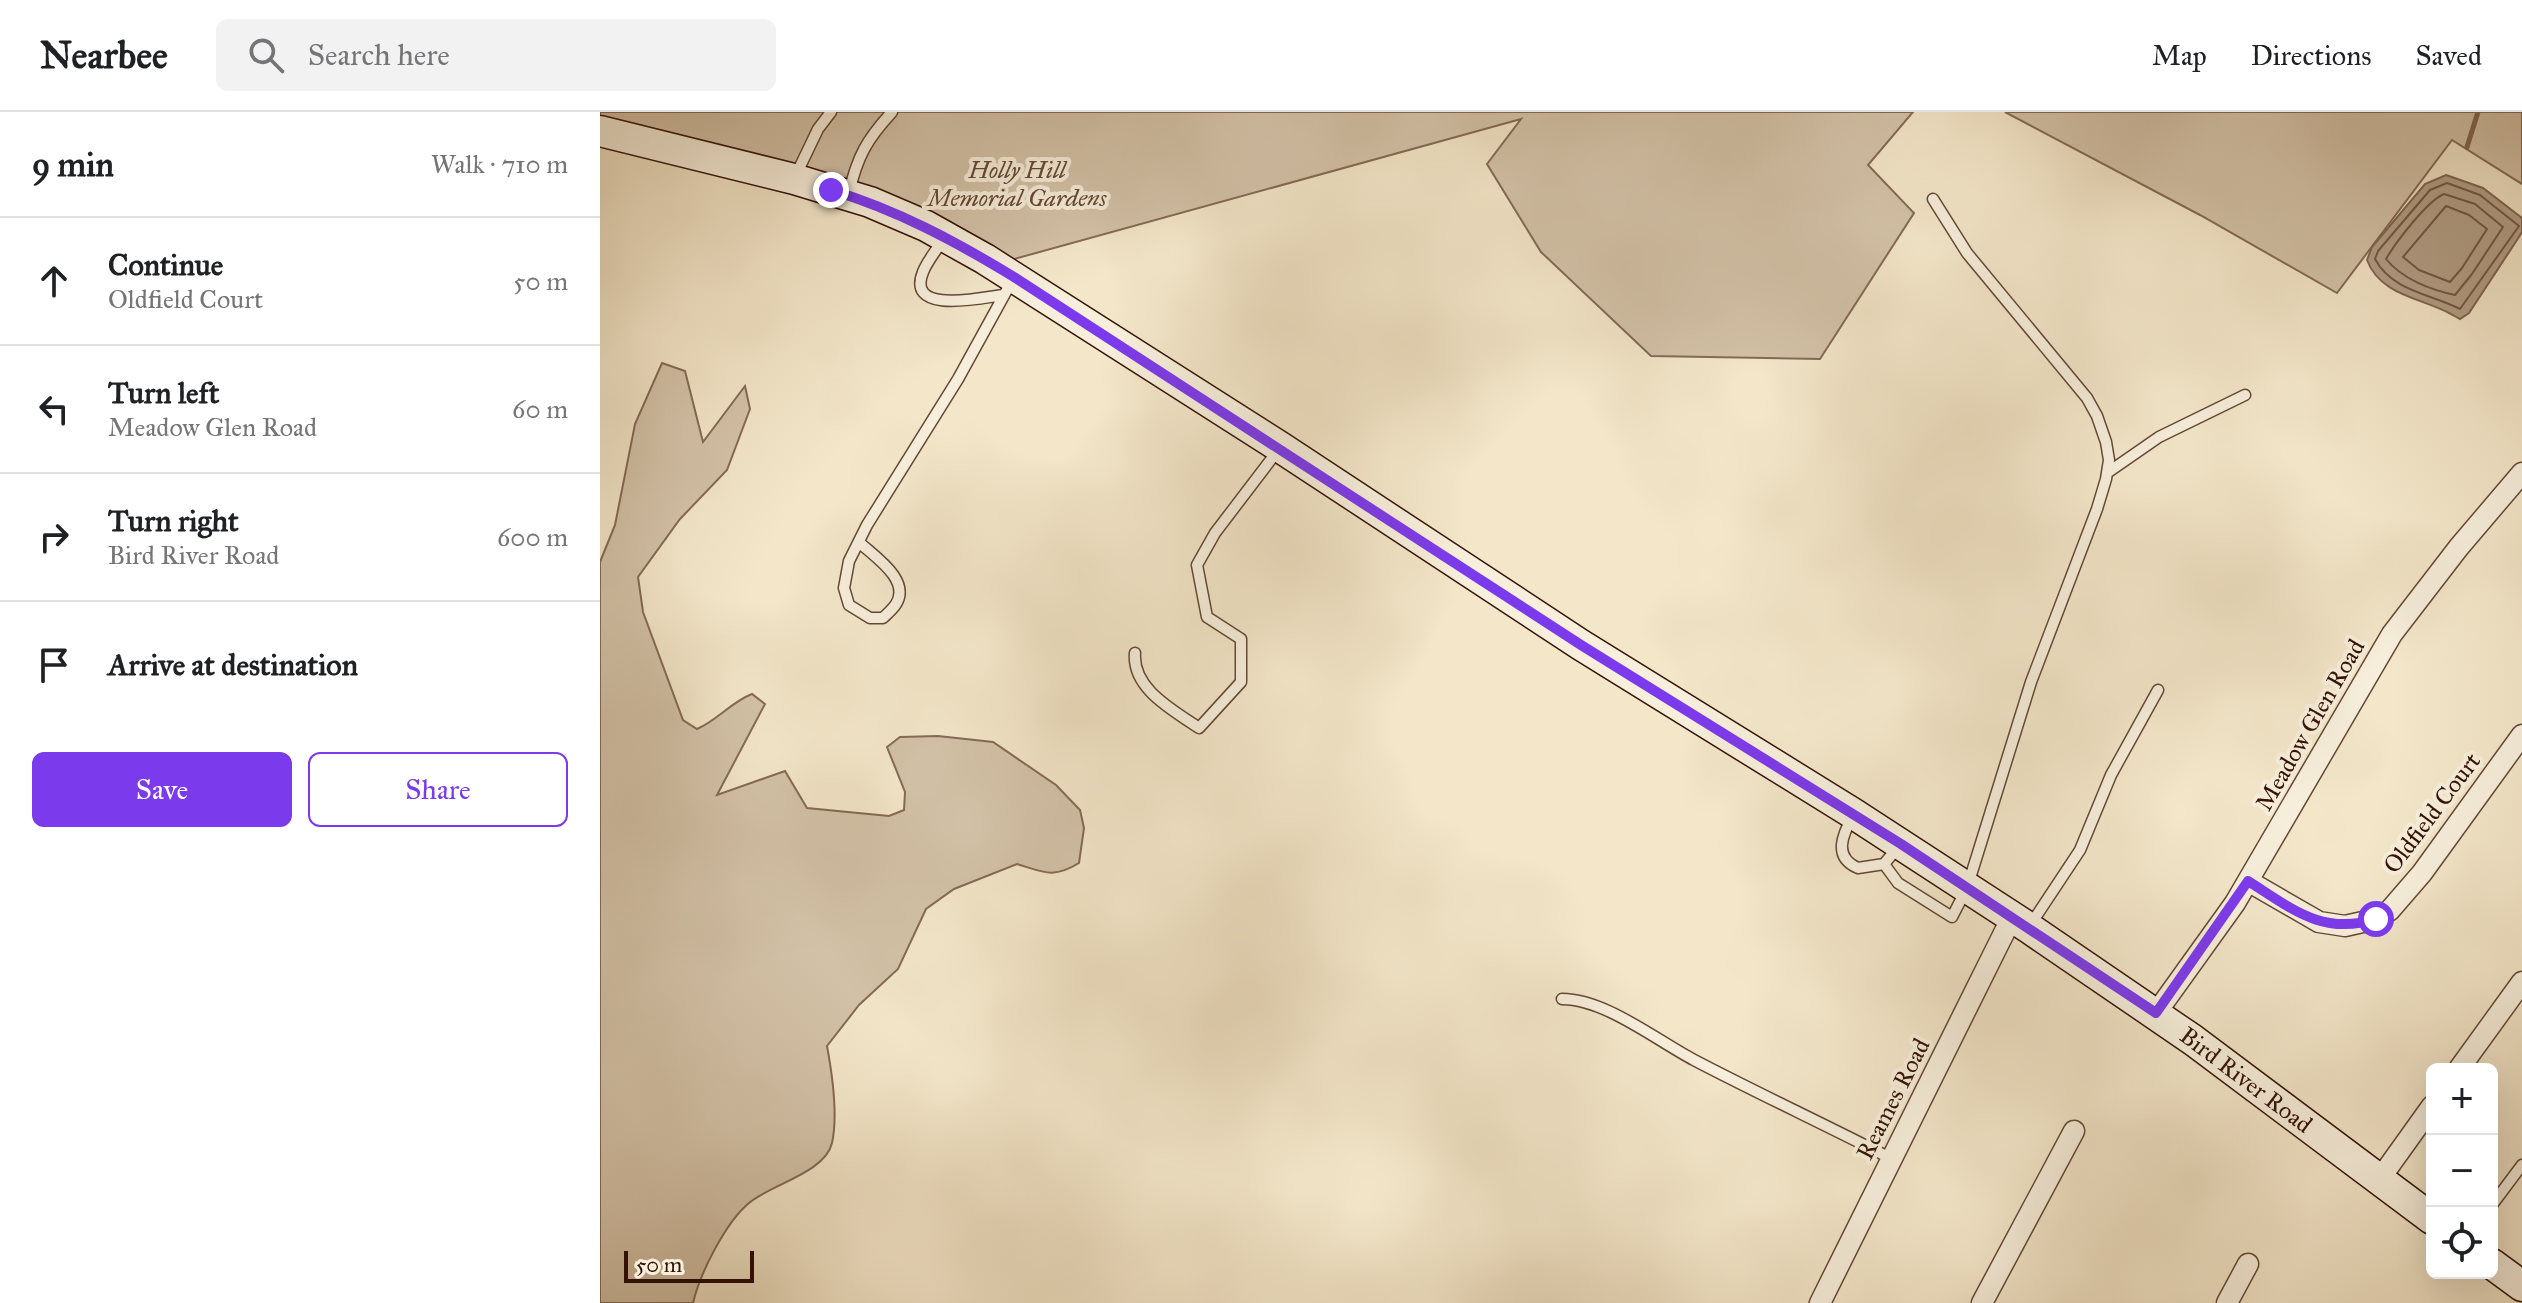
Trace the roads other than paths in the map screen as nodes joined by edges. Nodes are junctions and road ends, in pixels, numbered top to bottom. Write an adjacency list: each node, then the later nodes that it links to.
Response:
1 (831, 112): 4 (lane)
2 (892, 112): 5 (lane)
3 (600, 131): 4 (street, Bird River Road)
4 (794, 179): 5 (street, Bird River Road)
5 (848, 195): 7 (street, Bird River Road)
6 (1933, 199): 11 (lane)
7 (945, 236): 8 (street, Bird River Road); 8 (lane)
8 (1008, 286): 10 (street, Bird River Road); 13 (lane)
9 (2245, 395): 11 (lane)
10 (1280, 447): 14 (lane); 17 (street, Bird River Road)
11 (2107, 473): 20 (lane)
12 (2522, 473): 19 (street, Meadow Glen Road)
13 (860, 543): 13 (lane)
14 (1135, 653)
15 (2158, 690): 21 (lane)
16 (2522, 735): 19 (street, Oldfield Court)
17 (1854, 814): 18 (street, Bird River Road); 18 (lane)
18 (1892, 854): 20 (street, Bird River Road)
19 (2248, 881): 24 (street, Meadow Glen Road)
20 (1967, 888): 21 (street, Bird River Road)
21 (2020, 923): 24 (street, Bird River Road); 28 (street, Reames Road)
22 (2522, 982): 25 (street)
23 (1562, 999): 28 (lane)
24 (2156, 1013): 30 (street, Bird River Road)
25 (2463, 1063)
26 (2426, 1114): 30 (street)
27 (2074, 1131): 37 (street)
28 (1892, 1159): 36 (street, Reames Road)
29 (2522, 1165): 31 (lane)
30 (2379, 1180): 32 (street, Bird River Road)
31 (2498, 1197)
32 (2426, 1215)
33 (2248, 1264): 38 (street)
34 (2498, 1268): 35 (street)
35 (2522, 1286)
36 (1820, 1303)
37 (1982, 1303)
38 (2227, 1303)

